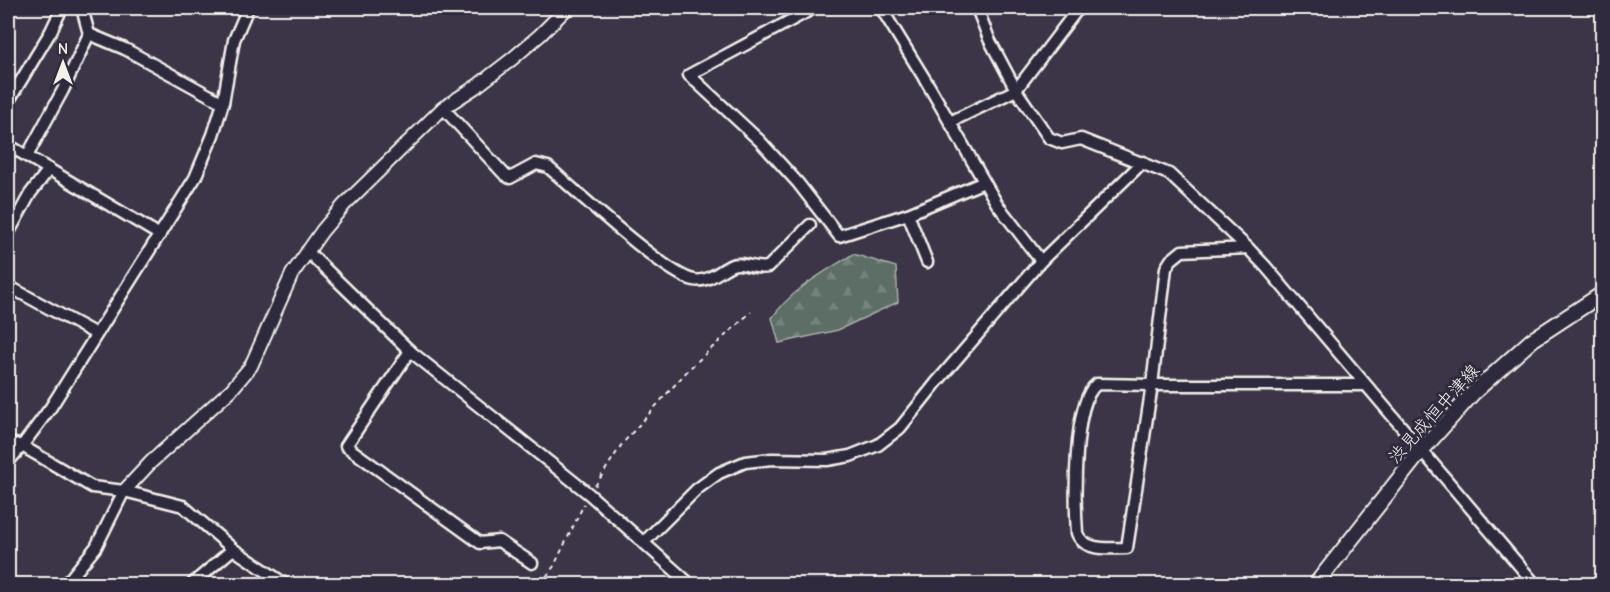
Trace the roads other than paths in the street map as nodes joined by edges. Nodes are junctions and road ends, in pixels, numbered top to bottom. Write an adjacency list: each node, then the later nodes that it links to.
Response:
1 (62, 8): 11 (street)
2 (82, 8): 9 (street)
3 (248, 8): 12 (street)
4 (567, 8): 13 (street)
5 (814, 8): 20 (street)
6 (881, 8): 14 (street)
7 (977, 8): 10 (street)
8 (1074, 8): 10 (street)
9 (89, 34): 12 (street); 16 (street)
10 (1016, 90): 14 (street); 17 (street)
11 (8, 102)
12 (223, 103): 23 (street)
13 (443, 108): 21 (street); 25 (street)
14 (950, 122): 19 (street)
15 (8, 145): 16 (street)
16 (27, 156): 18 (street)
17 (1143, 162): 24 (street); 26 (street)
18 (49, 169): 22 (street); 23 (street)
19 (984, 182): 20 (street); 26 (street)
20 (908, 214): 27 (street)
21 (810, 225)
22 (8, 234)
23 (160, 235): 30 (street)
24 (1248, 248): 32 (street); 33 (street)
25 (307, 251): 31 (street); 38 (street)
26 (1041, 261): 39 (street)
27 (927, 262)
28 (8, 286): 30 (street)
29 (1602, 294): 36 (main road, 渋見成恒中津線)
30 (96, 333): 35 (street)
31 (410, 351): 39 (street); 41 (street)
32 (1152, 385): 32 (street); 33 (street)
33 (1365, 385): 36 (street)
34 (8, 442): 35 (street)
35 (22, 447): 37 (street); 38 (street)
36 (1421, 451): 47 (main road, 渋見成恒中津線); 48 (street)
37 (8, 462)
38 (124, 491): 40 (street); 43 (street)
39 (643, 543): 46 (street)
40 (232, 549): 42 (street); 44 (street)
41 (532, 563)
42 (271, 581): 45 (street)
43 (66, 585)
44 (192, 585)
45 (285, 585)
46 (690, 585)
47 (1316, 585)
48 (1535, 585)

